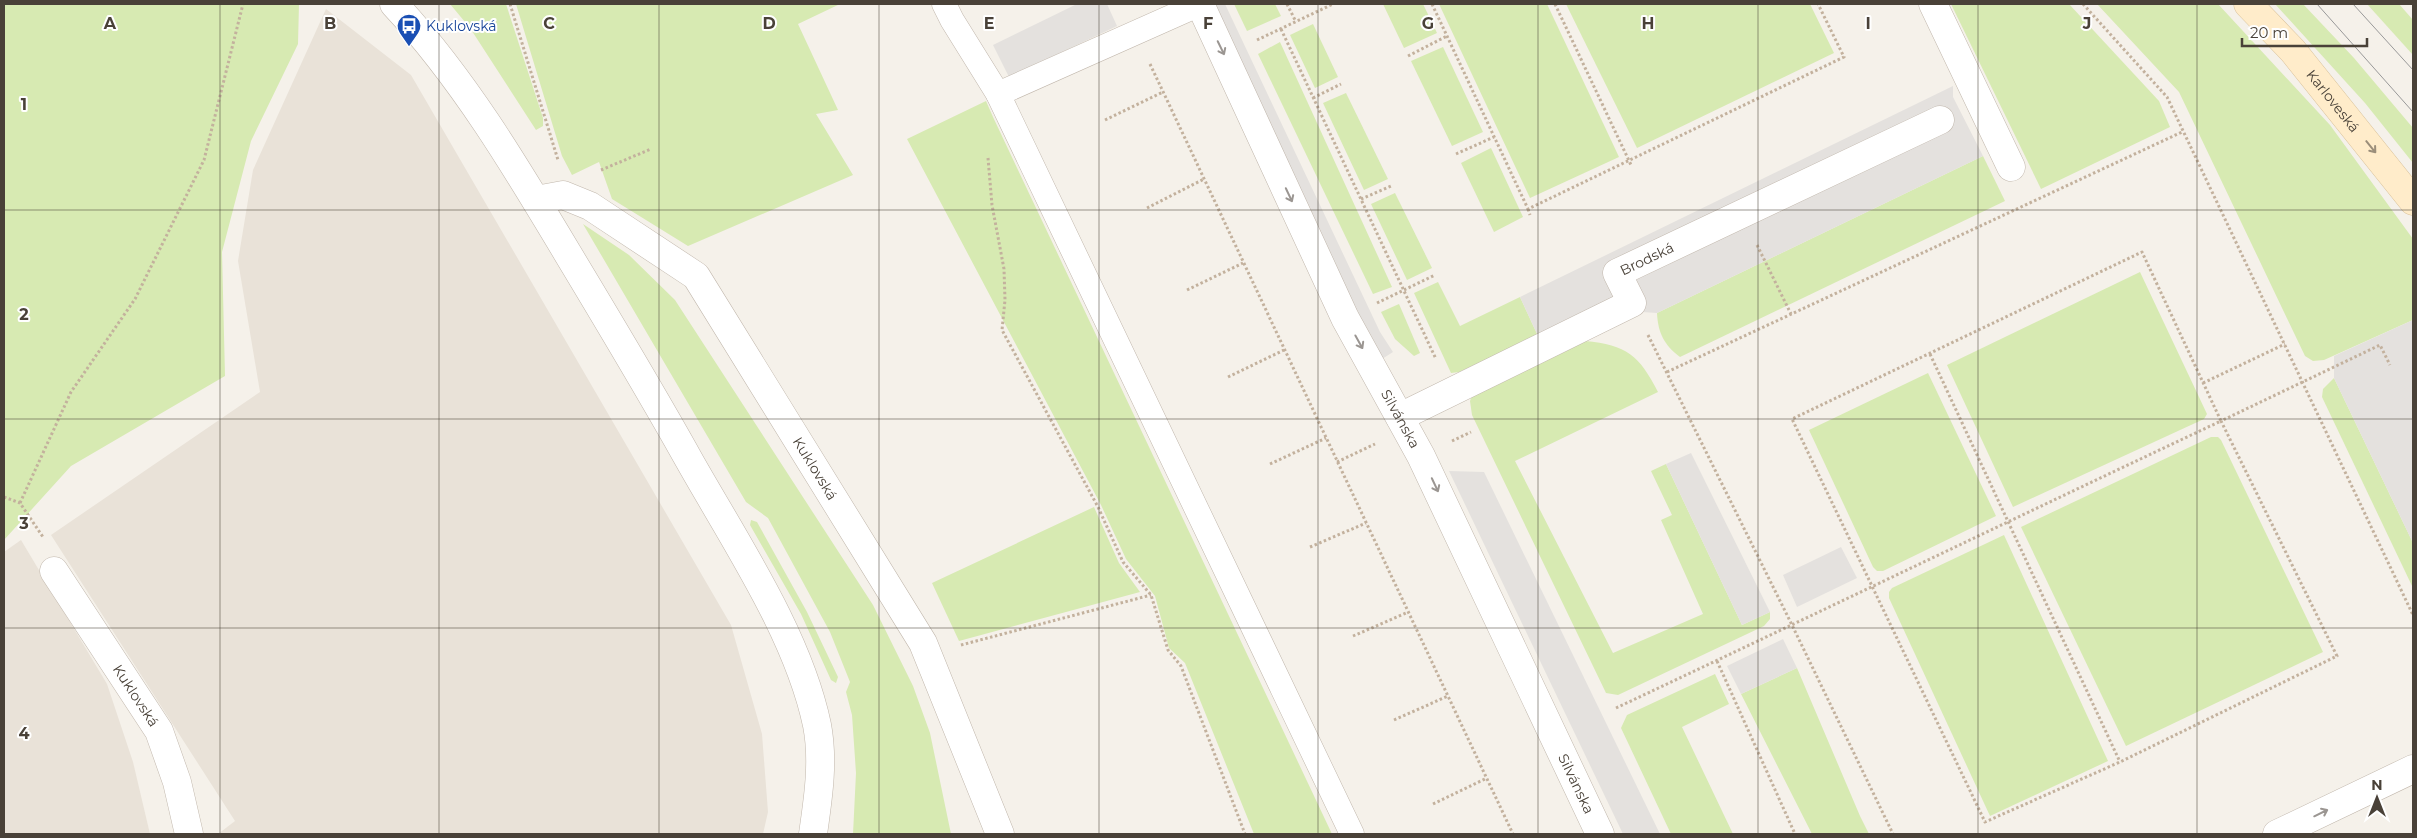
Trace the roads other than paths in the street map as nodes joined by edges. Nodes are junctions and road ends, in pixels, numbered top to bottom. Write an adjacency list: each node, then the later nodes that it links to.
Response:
1 (394, 4): 9 (street)
2 (944, 4): 6 (lane)
3 (1200, 4): 6 (lane); 11 (street, Silvánska, one-way to 11)
4 (1933, 4): 8 (street)
5 (2248, 4): 10 (main road, Karloveská, one-way to 10)
6 (998, 94): 17 (lane)
7 (1940, 120): 11 (street, Brodská)
8 (2011, 167)
9 (536, 200): 15 (street); 16 (street, Kuklovská)
10 (2413, 201)
11 (1400, 417): 18 (street, Silvánska, one-way to 18)
12 (54, 571): 14 (street, Kuklovská)
13 (2413, 769): 19 (street, one-way to 13)
14 (189, 834)
15 (813, 834)
16 (1000, 834)
17 (1352, 834)
18 (1600, 834)
19 (2276, 834)

